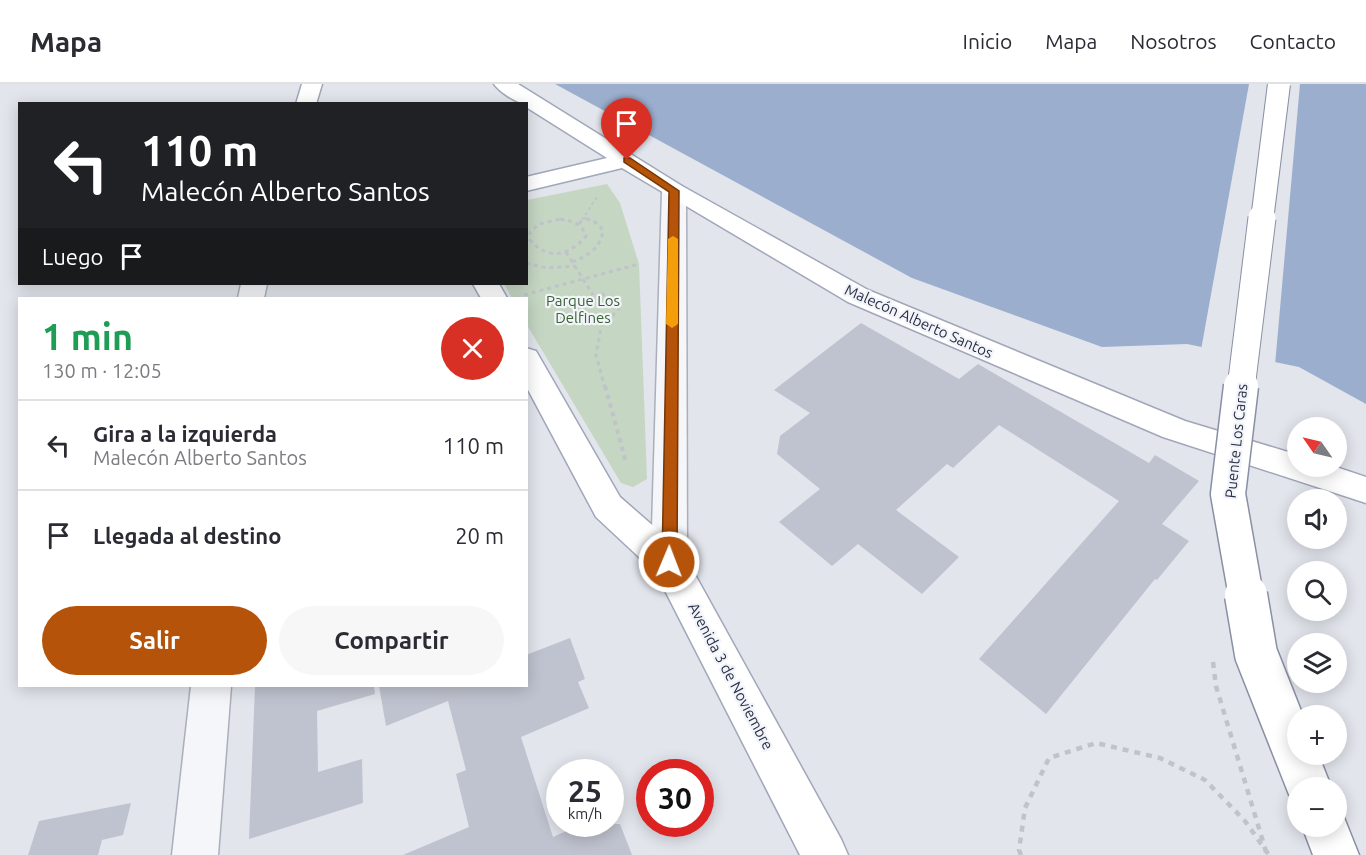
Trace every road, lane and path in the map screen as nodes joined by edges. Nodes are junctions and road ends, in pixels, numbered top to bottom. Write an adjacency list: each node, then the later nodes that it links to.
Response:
1 (312, 84): 4 (main road)
2 (504, 84): 5 (main road, Malecón Alberto Santos)
3 (1280, 84): 24 (main road, Puente Los Caras, bridge)
4 (307, 102)
5 (627, 160): 6 (main road); 7 (main road, Malecón Alberto Santos)
6 (528, 184)
7 (674, 191): 21 (main road, Malecón Alberto Santos); 22 (street)
8 (584, 218): 11 (path)
9 (528, 243): 10 (path); 10 (path)
10 (566, 252): 11 (path)
11 (572, 262): 14 (path)
12 (528, 263): 14 (path)
13 (639, 264): 15 (path)
14 (574, 266): 15 (path)
15 (583, 279): 16 (path); 17 (path)
16 (593, 295): 18 (path); 18 (path)
17 (522, 296)
18 (602, 322): 20 (path)
19 (528, 362): 22 (main road, Avenida 3 de Noviembre)
20 (627, 465)
21 (1366, 490)
22 (669, 562): 27 (main road, Avenida 3 de Noviembre)
23 (211, 687): 26 (street)
24 (1305, 777)
25 (1329, 837): 30 (main road)
26 (195, 855)
27 (825, 855)
28 (1021, 855): 29 (path)
29 (1269, 855)
30 (1336, 855)

